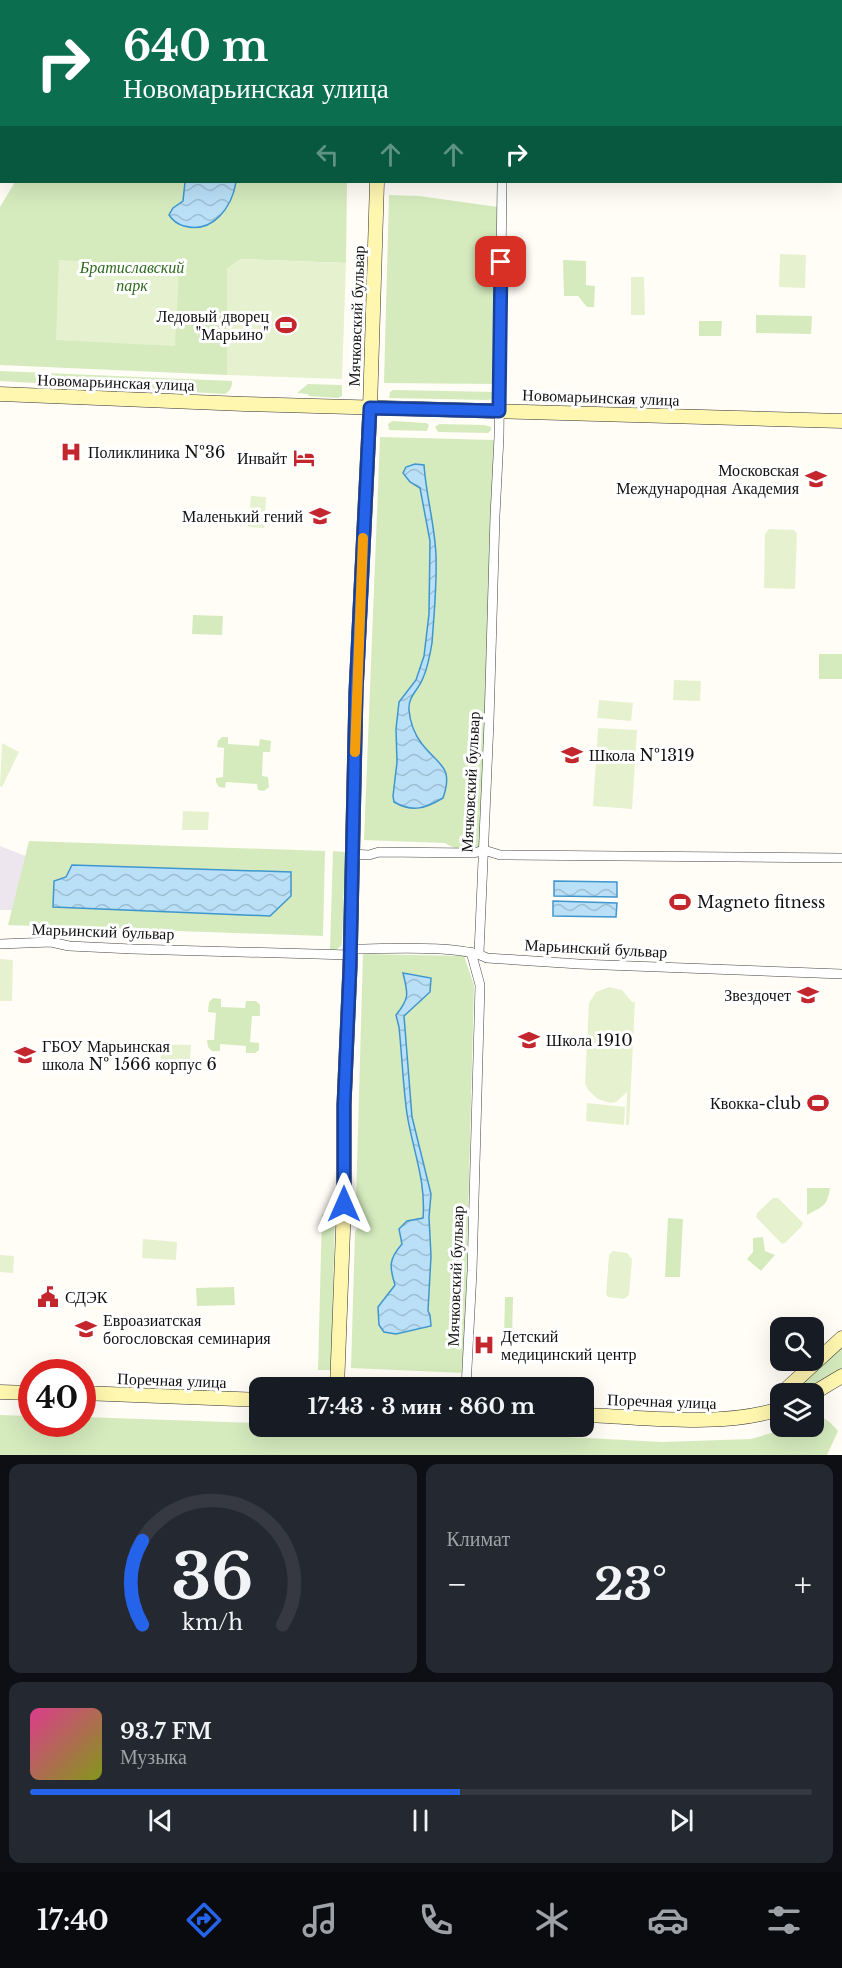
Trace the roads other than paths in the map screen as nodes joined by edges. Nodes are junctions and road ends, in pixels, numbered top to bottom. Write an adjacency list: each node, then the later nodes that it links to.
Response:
1 (377, 183): 4 (street, Мячковский бульвар)
2 (502, 183): 5 (street, Мячковский бульвар)
3 (0, 394): 4 (street, Новомарьинская улица)
4 (370, 408): 5 (street, Новомарьинская улица); 8 (street, Мячковский бульвар)
5 (499, 411): 6 (street, Новомарьинская улица); 7 (street, Мячковский бульвар)
6 (842, 421)
7 (484, 850): 8 (street); 9 (street); 12 (street, Мячковский бульвар)
8 (352, 854): 11 (street, Мячковский бульвар)
9 (842, 858)
10 (0, 944): 11 (street, Марьинский бульвар)
11 (349, 952): 12 (street, Марьинский бульвар); 16 (street, Мячковский бульвар)
12 (475, 952): 13 (street, Марьинский бульвар); 17 (street, Мячковский бульвар)
13 (842, 974)
14 (842, 1338): 18 (street, Поречная улица)
15 (842, 1376): 19 (street)
16 (337, 1377)
17 (467, 1377)
18 (793, 1383)
19 (824, 1387)
20 (0, 1392): 21 (street)
21 (18, 1393)
22 (96, 1394): 23 (street, Поречная улица)
23 (249, 1400)
24 (770, 1403): 27 (street, Поречная улица)
25 (770, 1411): 27 (street, Поречная улица)
26 (594, 1414): 27 (street, Поречная улица)
27 (740, 1418)

